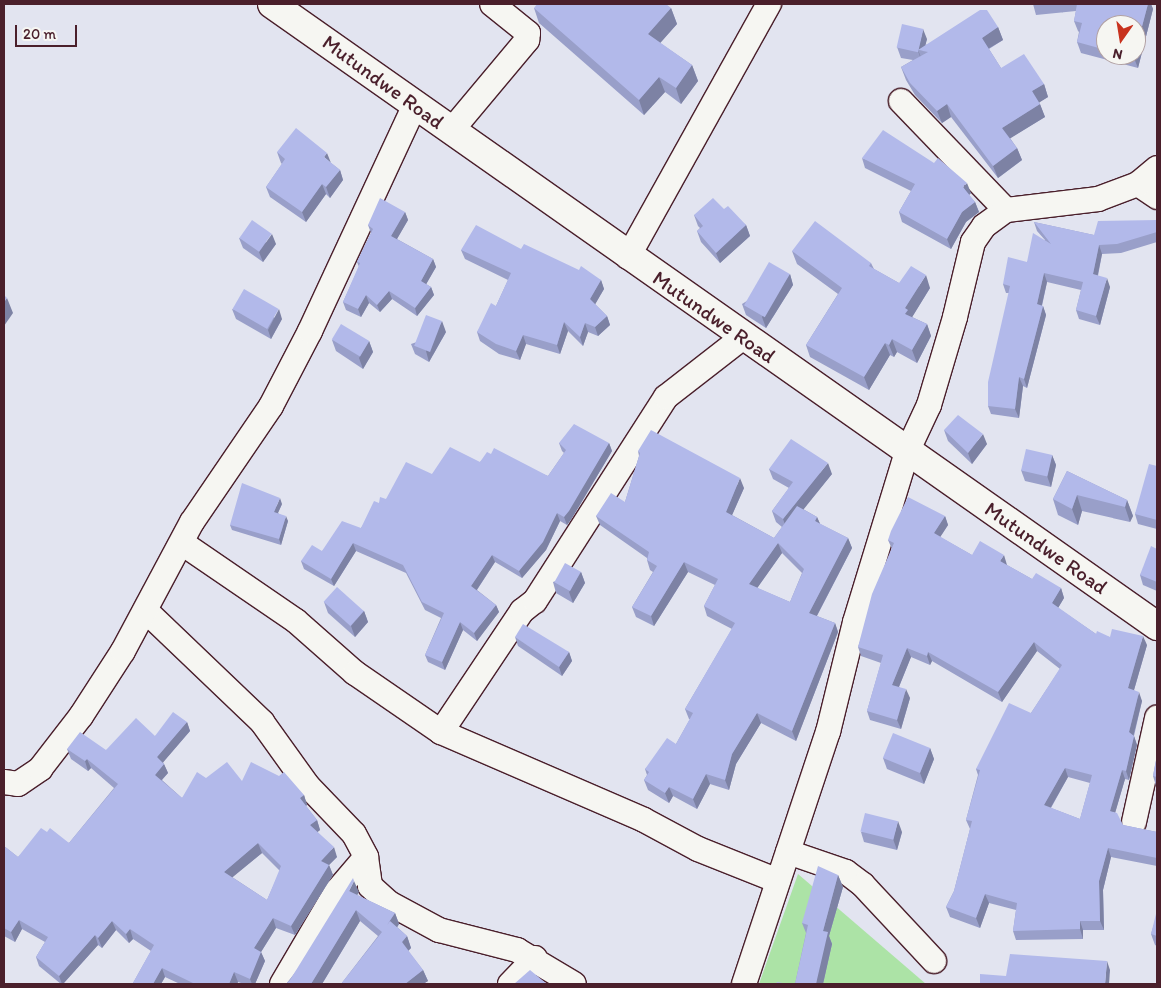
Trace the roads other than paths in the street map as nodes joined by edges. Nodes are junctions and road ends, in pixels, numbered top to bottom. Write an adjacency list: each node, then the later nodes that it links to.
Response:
1 (272, 4): 5 (main road, Mutundwe Road)
2 (492, 4): 6 (street)
3 (769, 4): 10 (street)
4 (901, 101): 9 (street)
5 (415, 105): 6 (main road, Mutundwe Road); 13 (street)
6 (451, 131): 10 (main road, Mutundwe Road)
7 (1157, 168): 8 (street)
8 (1148, 190): 9 (street)
9 (1006, 210): 12 (street)
10 (628, 257): 11 (main road, Mutundwe Road)
11 (744, 337): 12 (main road, Mutundwe Road); 17 (street)
12 (907, 452): 15 (main road, Mutundwe Road); 20 (street)
13 (182, 543): 14 (street); 17 (street)
14 (146, 611): 18 (street); 21 (street)
15 (1157, 626)
16 (1157, 718): 19 (street)
17 (441, 732): 22 (street)
18 (4, 782)
19 (1134, 822)
20 (788, 852): 22 (street); 24 (street)
21 (366, 856): 23 (street); 25 (street)
22 (778, 881): 28 (street)
23 (535, 958): 26 (street); 27 (street)
24 (934, 960)
25 (282, 984)
26 (510, 984)
27 (574, 984)
28 (744, 984)

